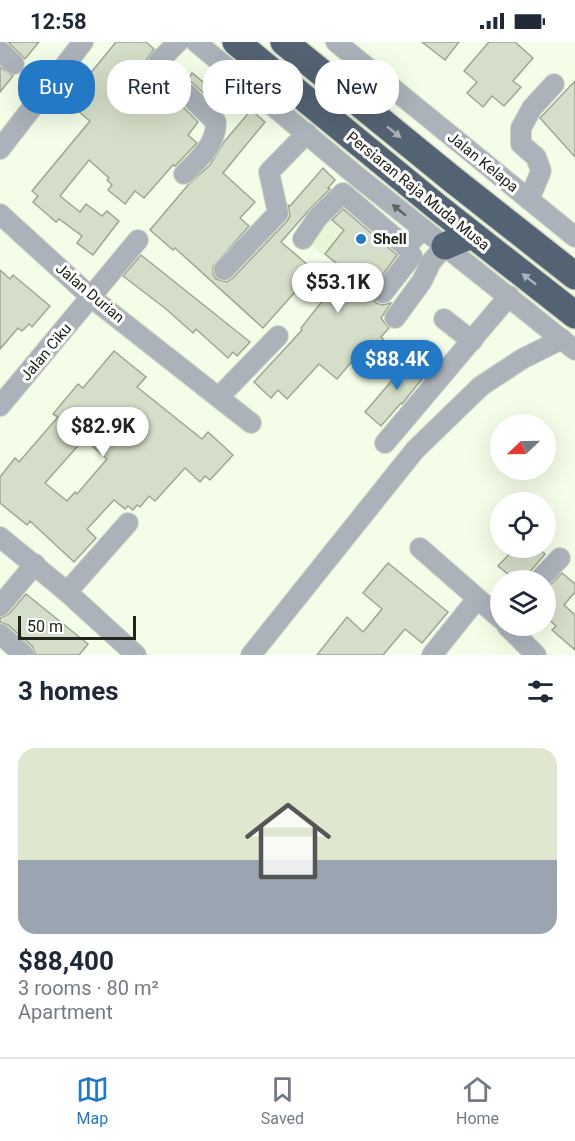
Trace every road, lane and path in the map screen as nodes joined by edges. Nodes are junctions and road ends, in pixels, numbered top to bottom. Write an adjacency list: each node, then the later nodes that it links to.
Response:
1 (83, 42): 9 (street)
2 (178, 42): 10 (street)
3 (196, 42): 8 (street)
4 (236, 42): 16 (highway, Persiaran Raja Muda Musa)
5 (284, 42): 23 (highway, Persiaran Raja Muda Musa, one-way to 23)
6 (336, 42): 13 (street, Jalan Kelapa)
7 (554, 84): 13 (street)
8 (307, 133): 11 (street); 22 (street)
9 (0, 149)
10 (184, 174)
11 (358, 177): 12 (street); 15 (street, one-way to 11)
12 (343, 193): 18 (street); 21 (street)
13 (529, 200): 17 (street, Jalan Kelapa)
14 (0, 214): 26 (street, Jalan Durian)
15 (423, 229): 20 (street); 21 (street)
16 (471, 234): 20 (highway); 27 (highway, Persiaran Raja Muda Musa, one-way to 16)
17 (575, 237)
18 (303, 239)
19 (138, 240): 26 (street, Jalan Ciku)
20 (445, 246): 25 (street); 28 (street)
21 (406, 248): 24 (street)
22 (224, 270)
23 (575, 276)
24 (382, 293)
25 (509, 296): 31 (street); 32 (street)
26 (92, 298): 33 (street, Jalan Durian); 34 (street, Jalan Ciku)
27 (575, 315)
28 (395, 318)
29 (444, 319): 31 (street)
30 (278, 336): 33 (street)
31 (472, 341): 36 (street)
32 (568, 344): 51 (street)
33 (219, 397): 35 (street, Jalan Durian)
34 (0, 406)
35 (251, 423)
36 (385, 443)
37 (128, 523): 43 (street)
38 (0, 537): 41 (street)
39 (420, 548): 44 (street)
40 (560, 558): 42 (street)
41 (35, 564): 43 (street); 45 (street)
42 (548, 570)
43 (67, 592): 49 (street)
44 (477, 599): 46 (street); 52 (street)
45 (0, 606)
46 (490, 610)
47 (0, 634): 50 (street)
48 (517, 636): 53 (street)
49 (130, 653)
50 (24, 655)
51 (251, 655)
52 (432, 655)
53 (536, 655)

